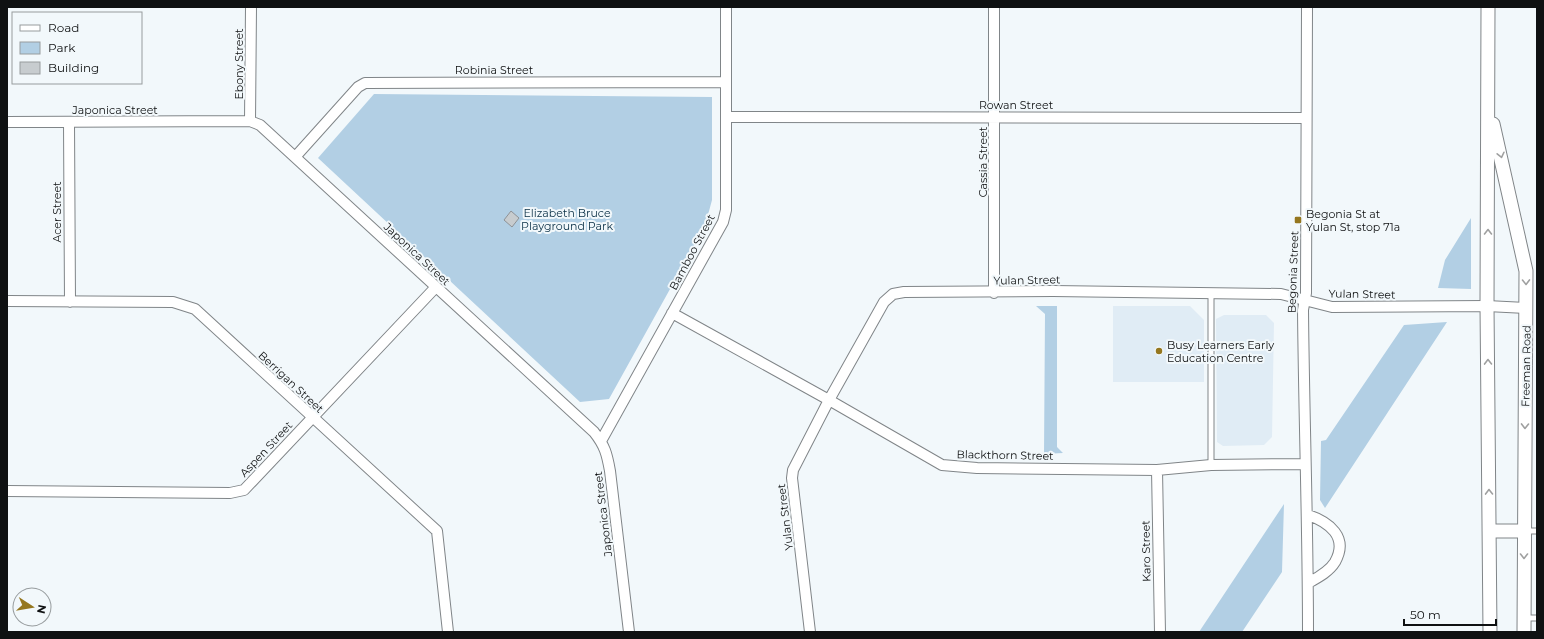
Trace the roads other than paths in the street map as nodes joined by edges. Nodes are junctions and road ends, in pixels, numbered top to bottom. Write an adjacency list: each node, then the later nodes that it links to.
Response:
1 (251, 7): 11 (street, Ebony Street)
2 (726, 7): 6 (street, Bamboo Street)
3 (994, 7): 9 (street, Cassia Street)
4 (1307, 7): 10 (street, Begonia Street)
5 (1488, 7): 7 (street, Freeman Road)
6 (725, 82): 8 (street, Bamboo Street); 14 (street, Robinia Street)
7 (1488, 103): 21 (street, Freeman Road, one-way to 7); 22 (street, Freeman Road, one-way to 22)
8 (726, 117): 9 (street, Rowan Street); 23 (street, Bamboo Street)
9 (995, 117): 10 (street, Rowan Street); 16 (street, Cassia Street)
10 (1306, 118): 18 (street, Begonia Street)
11 (250, 121): 13 (street, Japonica Street); 14 (street, Japonica Street)
12 (7, 122): 13 (street, Japonica Street)
13 (69, 122): 20 (street, Acer Street)
14 (296, 156): 15 (street, Japonica Street)
15 (435, 288): 25 (street, Aspen Street); 26 (street, Japonica Street)
16 (994, 292): 17 (street, Yulan Street); 24 (street, Yulan Street)
17 (1211, 294): 18 (street, Yulan Street); 28 (lane)
18 (1305, 300): 21 (street, Yulan Street); 27 (street, Begonia Street)
19 (7, 301): 20 (street, Berrigan Street)
20 (70, 302): 25 (street, Berrigan Street)
21 (1487, 306): 22 (street, Yulan Street); 32 (street, Freeman Road, one-way to 21)
22 (1526, 308): 33 (street, Freeman Road, one-way to 33)
23 (672, 313): 24 (street, Blackthorn Street); 26 (street, Bamboo Street)
24 (829, 400): 29 (street, Blackthorn Street); 38 (street, Yulan Street)
25 (311, 417): 30 (street, Aspen Street); 36 (street, Berrigan Street)
26 (601, 441): 37 (street, Japonica Street)
27 (1305, 464): 28 (street, Blackthorn Street); 31 (street, Begonia Street)
28 (1211, 466): 29 (street, Blackthorn Street)
29 (1157, 470): 39 (street, Karo Street)
30 (7, 491)
31 (1308, 514): 34 (street, Begonia Street); 34 (street)
32 (1489, 531): 33 (street); 41 (street, Freeman Road)
33 (1531, 531): 35 (street, Freeman Road, one-way to 35)
34 (1308, 583): 40 (street, Begonia Street)
35 (1530, 618): 42 (street, Freeman Road)
36 (448, 632)
37 (629, 632)
38 (810, 632)
39 (1160, 632)
40 (1308, 632)
41 (1490, 632)
42 (1524, 632)

